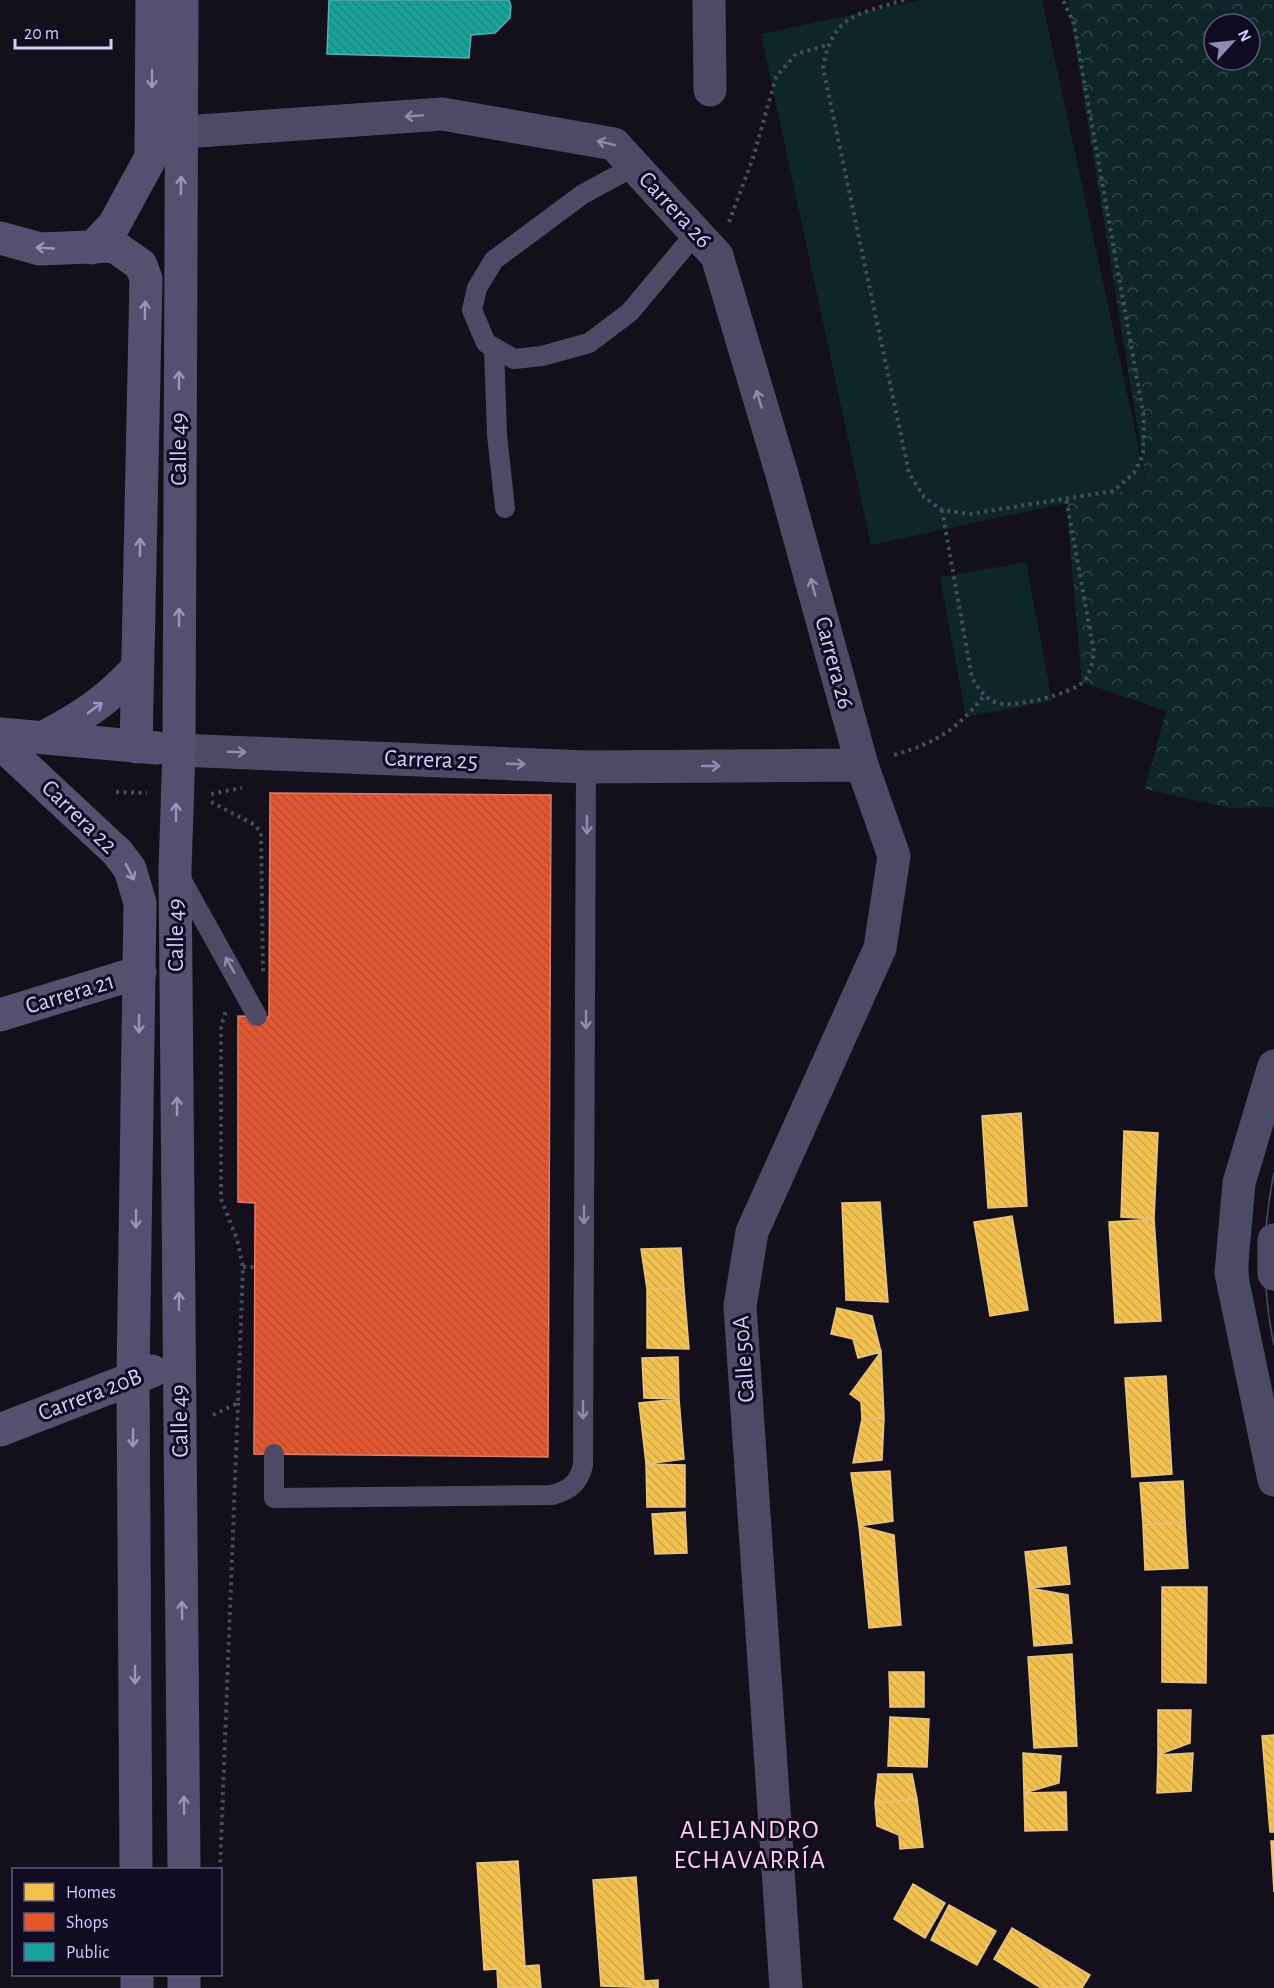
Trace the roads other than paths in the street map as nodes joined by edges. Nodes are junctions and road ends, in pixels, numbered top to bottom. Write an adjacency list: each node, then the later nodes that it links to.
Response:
1 (152, 0): 5 (main road, Calle 49, one-way to 5)
2 (182, 0): 5 (main road, Calle 49)
3 (709, 0): 4 (street)
4 (710, 90)
5 (168, 133): 6 (street, Carrera 26, one-way to 5); 9 (main road, Calle 49); 17 (main road, Calle 49, one-way to 5)
6 (635, 166): 8 (street, Carrera 26); 10 (lane)
7 (0, 238): 9 (main road, one-way to 7)
8 (707, 244): 10 (lane); 18 (street, Carrera 26, one-way to 8)
9 (92, 248): 12 (main road, Calle 49, one-way to 9)
10 (494, 348): 11 (lane)
11 (505, 508)
12 (137, 657): 14 (main road, one-way to 12); 16 (main road, Calle 49); 17 (main road)
13 (0, 734): 14 (main road, Carrera 25)
14 (44, 737): 16 (main road, Carrera 25)
15 (0, 743): 21 (main road, Carrera 22, one-way to 21)
16 (136, 747): 17 (main road, Carrera 25)
17 (179, 750): 19 (street, Carrera 25, one-way to 19); 20 (main road, Calle 49, one-way to 17)
18 (862, 765): 19 (street, Carrera 25, one-way to 18); 35 (street, Calle 50A)
19 (586, 767): 31 (lane, one-way to 31)
20 (175, 870): 24 (lane, one-way to 20); 28 (main road, Calle 49, one-way to 20)
21 (140, 903): 22 (main road, Calle 49)
22 (140, 972): 23 (main road, Carrera 21); 29 (main road, Calle 49, one-way to 29)
23 (0, 1015)
24 (257, 1016)
25 (1274, 1066): 32 (street)
26 (1274, 1240): 27 (street)
27 (1274, 1274)
28 (179, 1359): 29 (main road, Carrera 20B); 34 (main road, Calle 49, one-way to 28)
29 (133, 1379): 30 (main road, Carrera 20B); 33 (main road, Calle 49, one-way to 33)
30 (0, 1430)
31 (274, 1454)
32 (1274, 1480)
33 (136, 1868)
34 (184, 1868)
35 (786, 1988)

